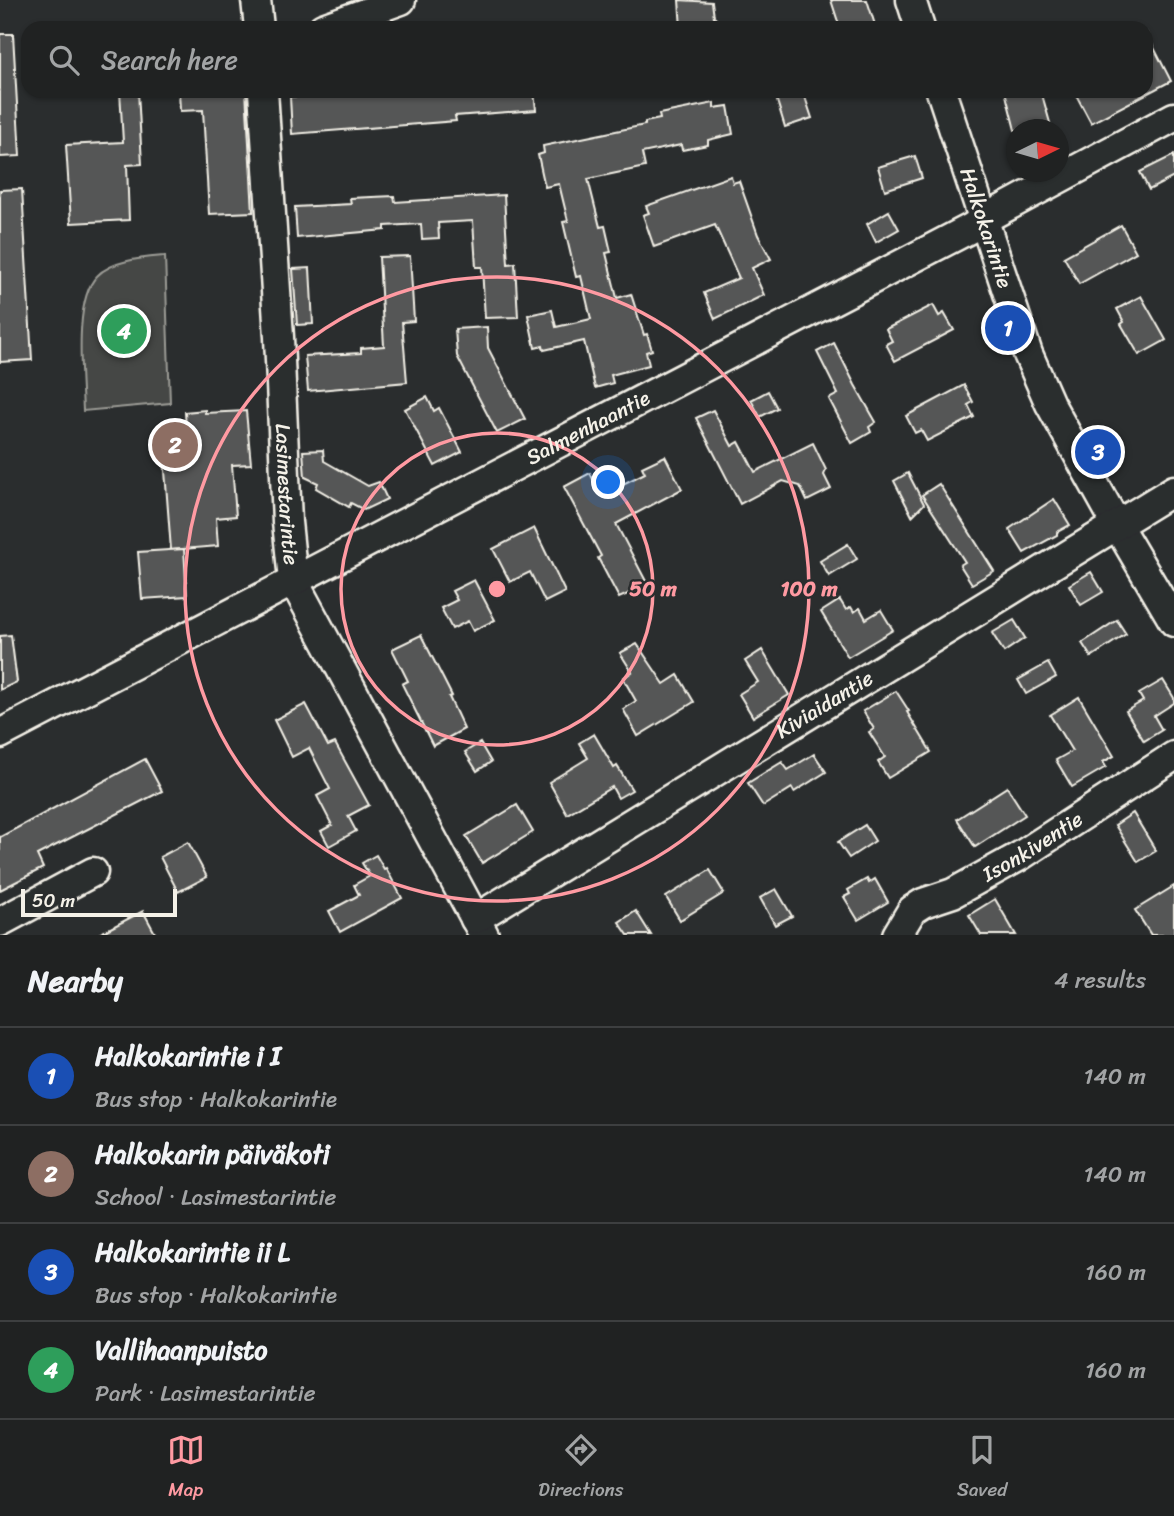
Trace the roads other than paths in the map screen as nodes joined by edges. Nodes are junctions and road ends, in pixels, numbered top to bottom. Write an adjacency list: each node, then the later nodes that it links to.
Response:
1 (256, 0): 4 (street)
2 (401, 0): 5 (street)
3 (911, 0): 6 (street)
4 (258, 21)
5 (342, 21)
6 (918, 21)
7 (263, 98): 13 (street, Lasimestarintie)
8 (943, 98): 10 (street, Halkokarintie)
9 (1174, 117): 10 (street, Salmenhaantie)
10 (984, 219): 12 (street, Halkokarintie); 13 (street, Salmenhaantie)
11 (1174, 490): 12 (street, Kiviaidantie)
12 (1117, 525): 14 (street, Halkokarintie); 19 (street, Kiviaidantie)
13 (293, 580): 15 (street, Salmenhaantie); 19 (street, Lasimestarintie)
14 (1174, 622)
15 (0, 734)
16 (1174, 757): 20 (street, Isonkiventie)
17 (93, 872): 18 (street)
18 (0, 922)
19 (479, 927)
20 (897, 935)

